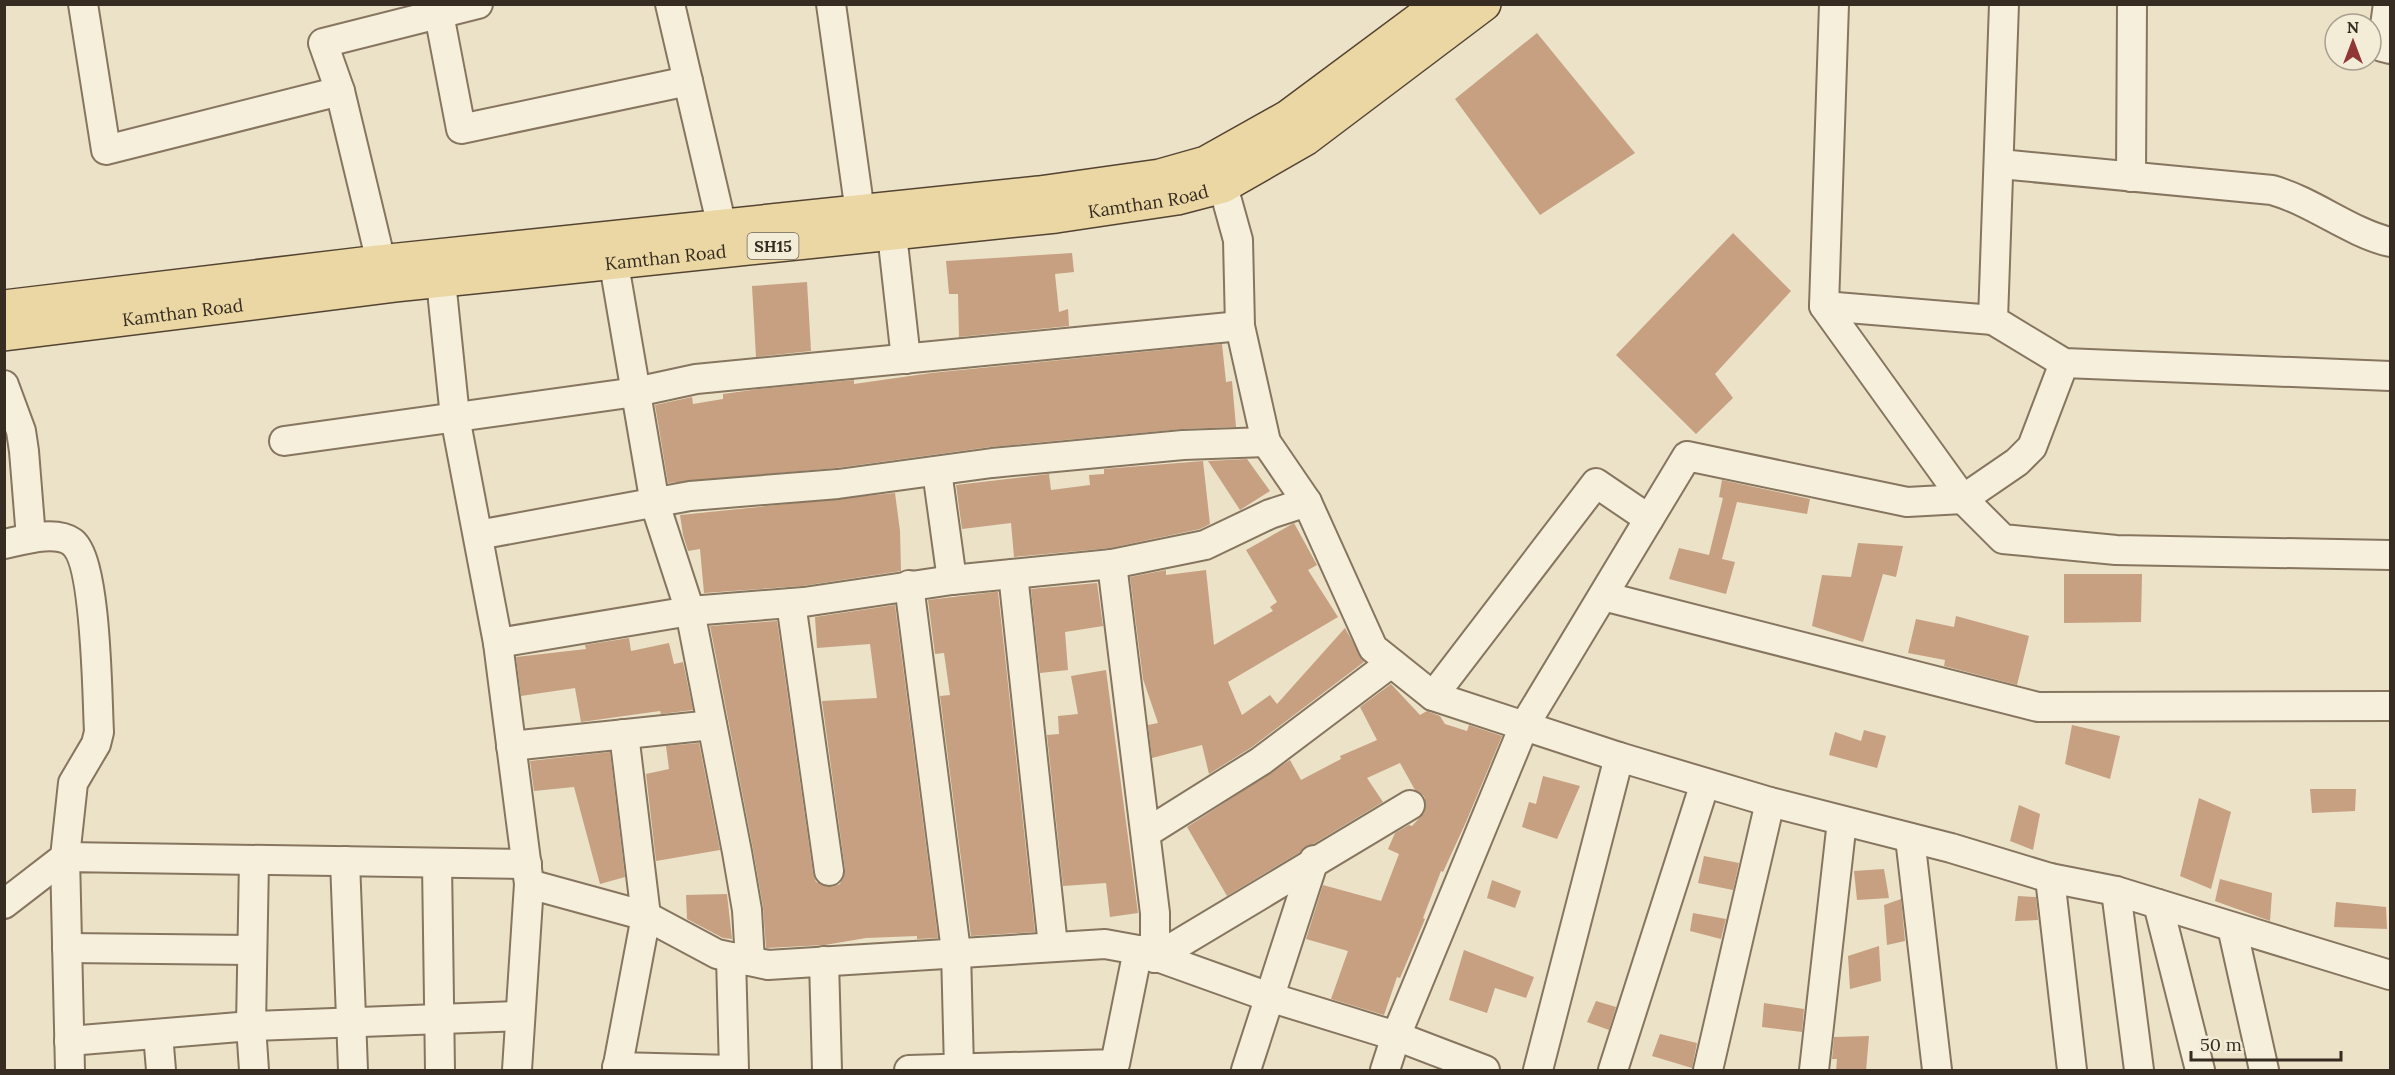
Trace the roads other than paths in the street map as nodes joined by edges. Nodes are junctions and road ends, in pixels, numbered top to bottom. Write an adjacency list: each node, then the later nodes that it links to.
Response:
1 (82, 4): 14 (street)
2 (478, 4): 10 (street)
3 (670, 4): 13 (street)
4 (831, 4): 19 (street)
5 (1484, 4): 11 (main road, Kamthan Road / SH15)
6 (1834, 4): 24 (street)
7 (2004, 4): 15 (street)
8 (2133, 4): 17 (street)
9 (2388, 4): 12 (street)
10 (423, 12): 13 (street); 14 (street)
11 (1443, 14): 16 (main road, Kamthan Road / SH15)
12 (2391, 49)
13 (688, 81): 18 (street)
14 (340, 91): 22 (street)
15 (2000, 164): 17 (street); 26 (street)
16 (1214, 174): 19 (main road, Kamthan Road / SH15); 27 (street)
17 (2131, 177): 20 (street)
18 (722, 227): 19 (main road, Kamthan Road / SH15); 21 (main road, Kamthan Road / SH15)
19 (872, 228): 21 (main road, Kamthan Road / SH15); 29 (street)
20 (2391, 242)
21 (612, 251): 22 (main road, Kamthan Road / SH15); 23 (main road, Kamthan Road / SH15); 33 (street)
22 (381, 262): 25 (main road, Kamthan Road / SH15)
23 (441, 281): 28 (main road, Kamthan Road / SH15); 34 (street)
24 (1824, 306): 26 (street); 38 (street)
25 (4, 307)
26 (1993, 320): 30 (street)
27 (1240, 326): 29 (street); 36 (street)
28 (4, 334)
29 (906, 359): 33 (street)
30 (2064, 363): 31 (street); 38 (street)
31 (2391, 376)
32 (4, 386): 43 (street)
33 (636, 392): 34 (street); 40 (street)
34 (455, 417): 35 (street); 42 (street)
35 (284, 441)
36 (1266, 442): 37 (street); 39 (street)
37 (937, 471): 40 (street); 47 (street)
38 (1963, 499): 41 (street); 44 (street)
39 (1307, 502): 45 (street); 53 (street)
40 (655, 504): 42 (street); 51 (street)
41 (1649, 519): 49 (street); 54 (street)
42 (478, 535): 52 (street)
43 (18, 541): 67 (street)
44 (2391, 555)
45 (1112, 564): 46 (street); 65 (street)
46 (1013, 574): 47 (street); 80 (street)
47 (952, 580): 48 (street)
48 (909, 585): 50 (street); 83 (street)
49 (1603, 596): 55 (street); 57 (street)
50 (791, 603): 51 (street); 72 (street)
51 (690, 611): 52 (street); 56 (street)
52 (498, 643): 59 (street)
53 (1391, 663): 54 (street); 65 (street)
54 (1433, 696): 57 (street)
55 (2391, 706)
56 (712, 725): 58 (street); 85 (street)
57 (1524, 726): 60 (street); 94 (street)
58 (624, 734): 59 (street); 78 (street)
59 (512, 746): 73 (street)
60 (1619, 757): 61 (street); 110 (street)
61 (1705, 783): 62 (street); 111 (street)
62 (1770, 802): 64 (street); 112 (street)
63 (1410, 805): 69 (street)
64 (1842, 821): 66 (street); 113 (street)
65 (1146, 833): 84 (street)
66 (1910, 838): 74 (street); 114 (street)
67 (65, 857): 68 (street); 76 (street); 81 (street)
68 (254, 860): 70 (street); 82 (street)
69 (1314, 860): 84 (street); 88 (street)
70 (345, 861): 71 (street); 91 (street)
71 (437, 863): 73 (street); 90 (street)
72 (829, 871)
73 (528, 874): 78 (street); 89 (street)
74 (2050, 878): 75 (street); 115 (street)
75 (2116, 891): 77 (street); 116 (street)
76 (4, 904)
77 (2158, 904): 79 (street); 117 (street)
78 (646, 916): 85 (street); 96 (street)
79 (2232, 927): 87 (street); 118 (street)
80 (1053, 946): 83 (street); 84 (street)
81 (67, 948): 82 (street); 95 (street)
82 (252, 950): 92 (street)
83 (956, 951): 86 (street); 97 (street)
84 (1147, 954): 88 (street); 97 (street)
85 (740, 959): 86 (street); 104 (street)
86 (824, 961): 105 (street)
87 (2391, 975)
88 (1269, 997): 94 (street); 107 (street)
89 (520, 1017): 90 (street); 103 (street)
90 (439, 1019): 91 (street); 102 (street)
91 (351, 1023): 92 (street); 101 (street)
92 (251, 1026): 93 (street); 100 (street)
93 (158, 1034): 95 (street); 99 (street)
94 (1395, 1036): 108 (street); 109 (street)
95 (69, 1041): 98 (street)
96 (617, 1069): 104 (street)
97 (959, 1069): 106 (street)
98 (70, 1071)
99 (161, 1071)
100 (254, 1071)
101 (353, 1071)
102 (440, 1071)
103 (517, 1071)
104 (734, 1071)
105 (827, 1071)
106 (909, 1071)
107 (1246, 1071)
108 (1384, 1071)
109 (1485, 1071)
110 (1538, 1071)
111 (1613, 1071)
112 (1708, 1071)
113 (1814, 1071)
114 (1937, 1071)
115 (2072, 1071)
116 (2139, 1071)
117 (2200, 1071)
118 (2264, 1071)

